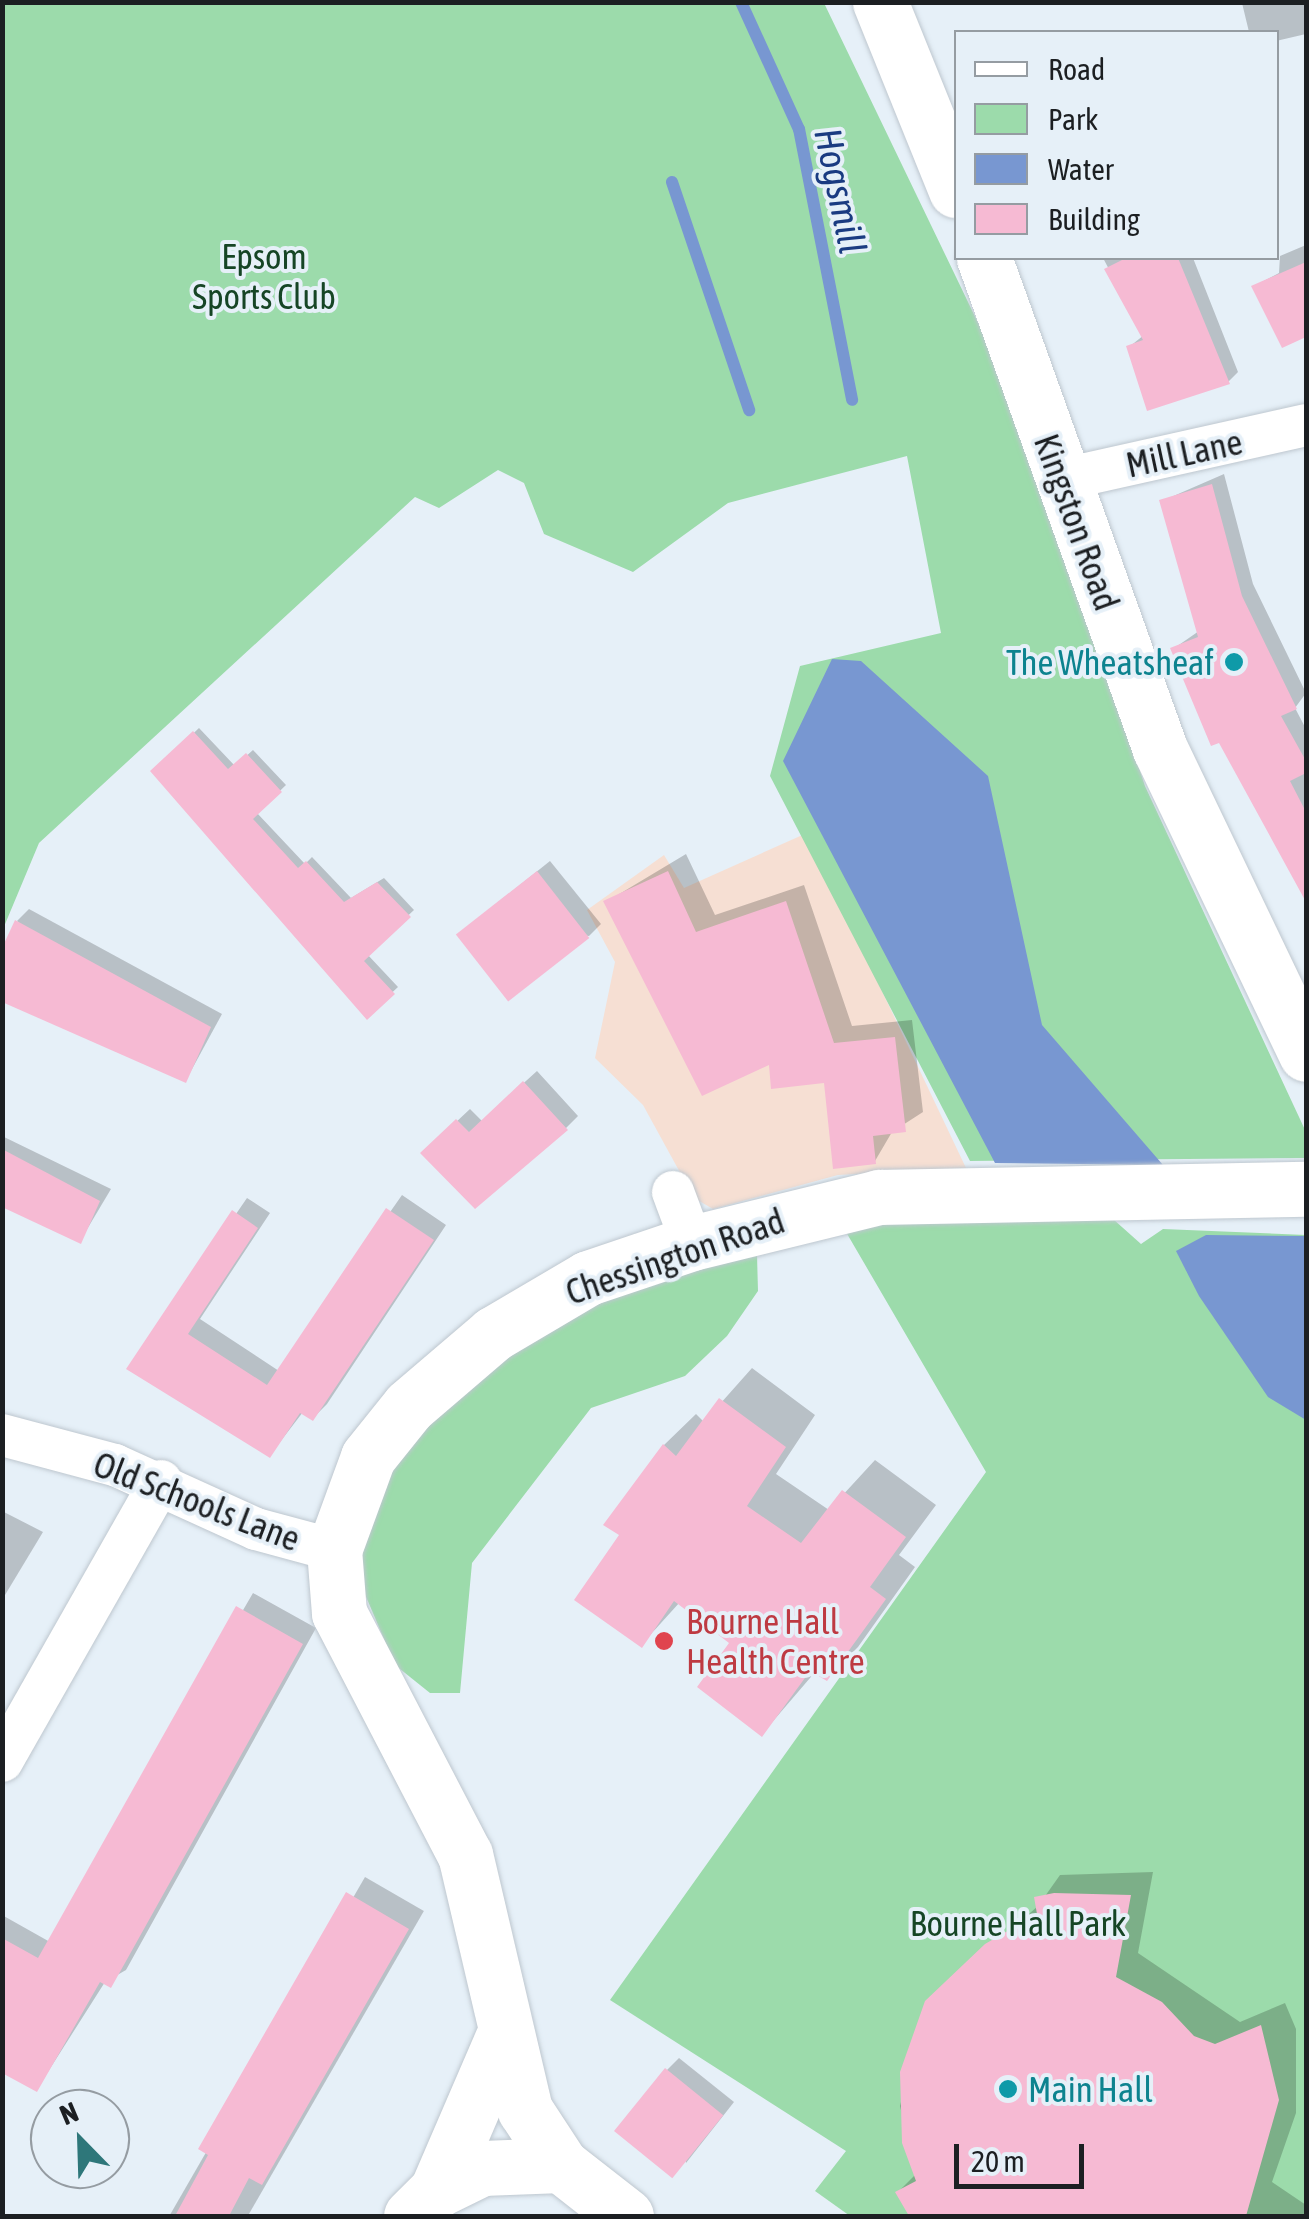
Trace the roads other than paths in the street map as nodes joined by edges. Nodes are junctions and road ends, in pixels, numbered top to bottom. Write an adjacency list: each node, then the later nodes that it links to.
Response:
1 (880, 2): 2 (main road)
2 (954, 185)
3 (985, 260): 5 (main road, Kingston Road)
4 (1306, 424): 5 (street, Mill Lane)
5 (1060, 480): 6 (main road, Kingston Road)
6 (1306, 1054)
7 (1306, 1189): 9 (main road, Chessington Road)
8 (673, 1192): 9 (street)
9 (692, 1243): 12 (main road, Chessington Road)
10 (2, 1436): 11 (street, Old Schools Lane)
11 (160, 1481): 12 (street, Old Schools Lane); 13 (street)
12 (334, 1550): 14 (main road, Chessington Road)
13 (2, 1761)
14 (502, 2040): 15 (main road, Chessington Road); 16 (main road)
15 (562, 2165): 16 (main road); 17 (main road, Chessington Road)
16 (424, 2203)
17 (626, 2216)

